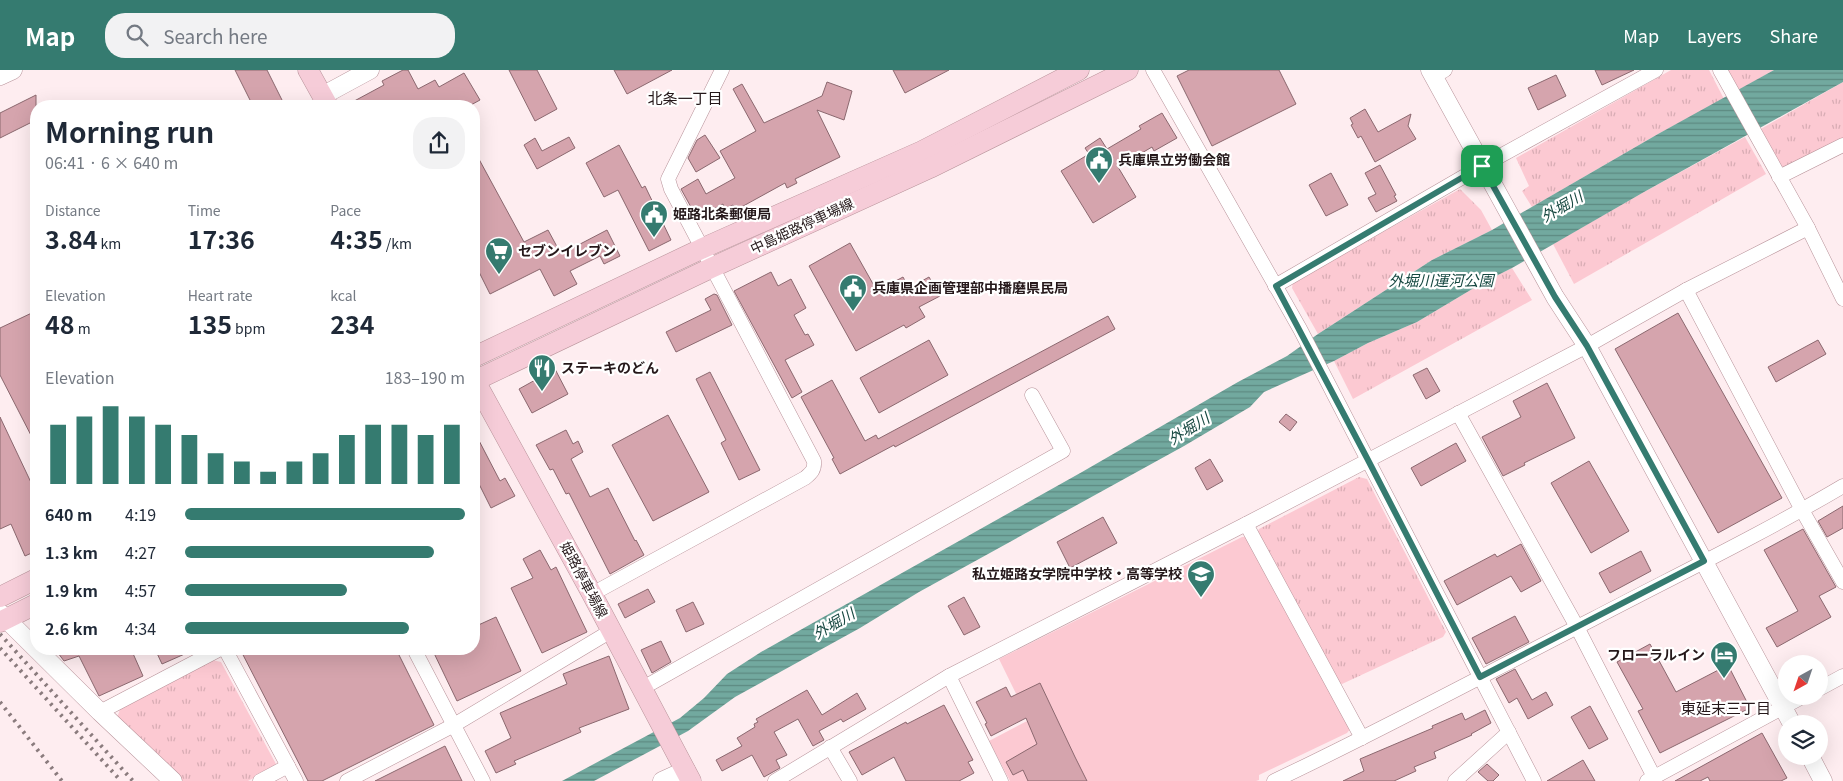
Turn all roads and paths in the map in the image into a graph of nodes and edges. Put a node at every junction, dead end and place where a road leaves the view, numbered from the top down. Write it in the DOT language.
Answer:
graph roads {
  1 [pos="13,70"];
  2 [pos="308,70"];
  3 [pos="370,70"];
  4 [pos="722,70"];
  5 [pos="1078,70"];
  6 [pos="1128,70"];
  7 [pos="1153,70"];
  8 [pos="1656,70"];
  9 [pos="1720,70"];
  10 [pos="1437,72"];
  11 [pos="0,76"];
  12 [pos="324,100"];
  13 [pos="326,100"];
  14 [pos="1843,145"];
  15 [pos="1482,166"];
  16 [pos="1780,177"];
  17 [pos="1808,228"];
  18 [pos="702,249"];
  19 [pos="711,268"];
  20 [pos="1276,286"];
  21 [pos="1686,290"];
  22 [pos="1843,299"];
  23 [pos="1587,346"];
  24 [pos="480,355"];
  25 [pos="480,377"];
  26 [pos="480,391"];
  27 [pos="1032,395"];
  28 [pos="1458,413"];
  29 [pos="1368,460"];
  30 [pos="1843,486"];
  31 [pos="1802,510"];
  32 [pos="1246,524"];
  33 [pos="1704,561"];
  34 [pos="30,582"];
  35 [pos="1843,582"];
  36 [pos="592,594"];
  37 [pos="0,597"];
  38 [pos="30,606"];
  39 [pos="2,618"];
  40 [pos="1577,627"];
  41 [pos="611,631"];
  42 [pos="30,645"];
  43 [pos="41,655"];
  44 [pos="209,655"];
  45 [pos="228,655"];
  46 [pos="417,655"];
  47 [pos="949,676"];
  48 [pos="1843,676"];
  49 [pos="1480,677"];
  50 [pos="1828,684"];
  51 [pos="641,689"];
  52 [pos="1787,705"];
  53 [pos="1783,707"];
  54 [pos="100,712"];
  55 [pos="1787,715"];
  56 [pos="454,725"];
  57 [pos="1509,732"];
  58 [pos="1362,738"];
  59 [pos="830,747"];
  60 [pos="1815,765"];
  61 [pos="288,766"];
  62 [pos="688,775"];
  63 [pos="1650,779"];
  64 [pos="173,781"];
  65 [pos="260,781"];
  66 [pos="296,781"];
  67 [pos="347,781"];
  68 [pos="483,781"];
  69 [pos="662,781"];
  70 [pos="775,781"];
  71 [pos="850,781"];
  72 [pos="1001,781"];
  73 [pos="1275,781"];
  74 [pos="1456,781"];
  75 [pos="1534,781"];
  76 [pos="1823,781"];
  1 -- 11 [label="street"];
  2 -- 12 [label="main road"];
  3 -- 13 [label="street"];
  4 -- 18 [label="street"];
  5 -- 18 [label="main road, 中島姫路停車場線"];
  6 -- 19 [label="main road, 中島姫路停車場線"];
  7 -- 20 [label="street"];
  8 -- 15 [label="street"];
  9 -- 16 [label="street"];
  10 -- 15 [label="street"];
  14 -- 16 [label="street"];
  15 -- 20 [label="street"];
  15 -- 23 [label="street"];
  16 -- 17 [label="street"];
  17 -- 21 [label="street"];
  17 -- 22 [label="street"];
  18 -- 19 [label="street"];
  18 -- 24 [label="main road, 中島姫路停車場線"];
  19 -- 25 [label="main road, 中島姫路停車場線"];
  19 -- 36 [label="street"];
  20 -- 29 [label="street"];
  21 -- 23 [label="street"];
  21 -- 31 [label="street"];
  23 -- 28 [label="street"];
  23 -- 33 [label="street"];
  26 -- 36 [label="main road, 姫路停車場線"];
  27 -- 51 [label="street"];
  28 -- 29 [label="street"];
  28 -- 40 [label="street"];
  29 -- 32 [label="street"];
  29 -- 49 [label="street"];
  30 -- 31 [label="street"];
  31 -- 33 [label="street"];
  31 -- 35 [label="street"];
  32 -- 47 [label="street"];
  32 -- 58 [label="street"];
  33 -- 40 [label="street"];
  33 -- 53 [label="street"];
  34 -- 37 [label="main road"];
  36 -- 41 [label="main road, 姫路停車場線"];
  38 -- 39 [label="main road"];
  39 -- 42 [label="street"];
  40 -- 49 [label="street"];
  40 -- 63 [label="street"];
  41 -- 51 [label="main road, 姫路停車場線"];
  41 -- 56 [label="street"];
  43 -- 54 [label="street"];
  44 -- 54 [label="street"];
  45 -- 61 [label="street"];
  46 -- 56 [label="street"];
  47 -- 59 [label="street"];
  47 -- 72 [label="street"];
  48 -- 50 [label="street"];
  49 -- 57 [label="street"];
  49 -- 58 [label="street"];
  51 -- 62 [label="main road, 姫路停車場線"];
  52 -- 53 [label="street"];
  53 -- 55 [label="street"];
  53 -- 63 [label="street"];
  54 -- 64 [label="street"];
  56 -- 67 [label="street"];
  56 -- 68 [label="street"];
  57 -- 74 [label="street"];
  57 -- 75 [label="street"];
  58 -- 73 [label="street"];
  59 -- 70 [label="street"];
  59 -- 71 [label="street"];
  60 -- 76 [label="street"];
  61 -- 65 [label="street"];
  61 -- 66 [label="street"];
  62 -- 69 [label="street"];
}
